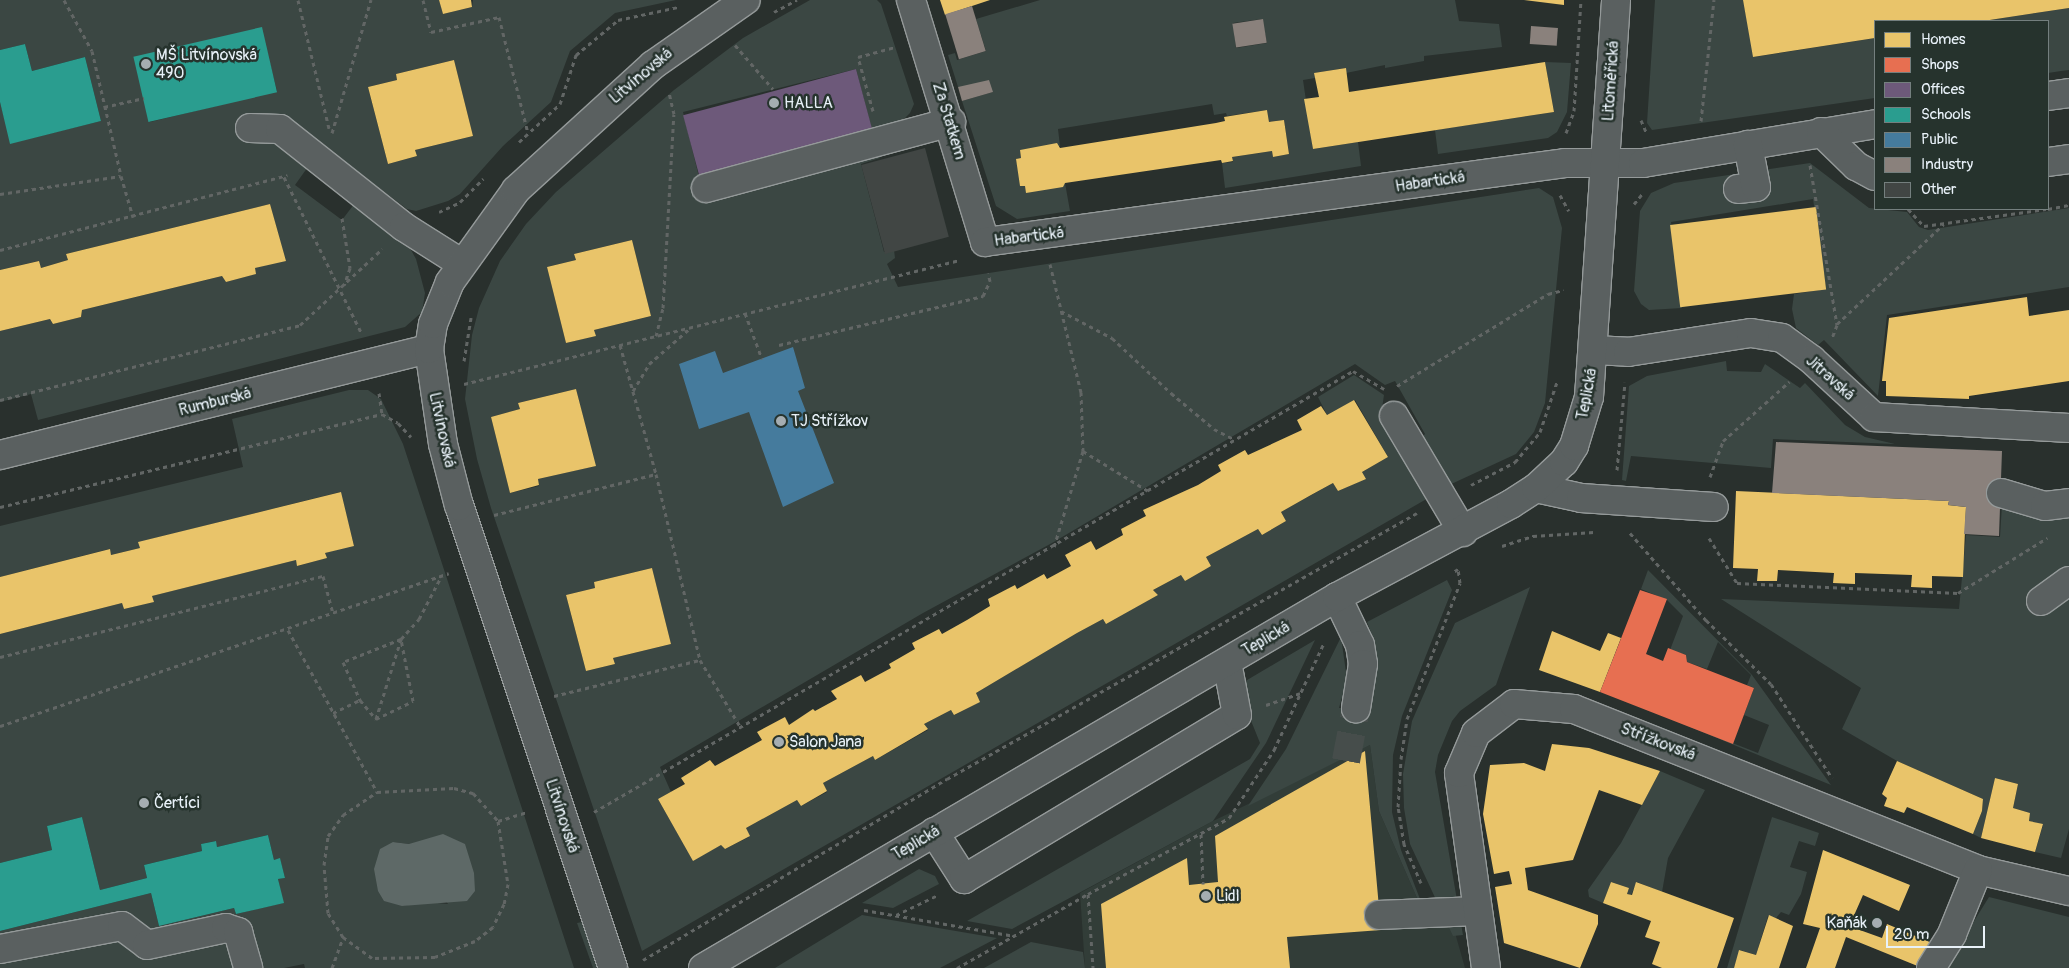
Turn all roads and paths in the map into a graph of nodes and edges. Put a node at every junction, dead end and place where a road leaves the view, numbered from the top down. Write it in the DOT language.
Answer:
graph roads {
  1 [pos="64,0"];
  2 [pos="298,0"];
  3 [pos="371,0"];
  4 [pos="423,0"];
  5 [pos="746,0"];
  6 [pos="797,0"];
  7 [pos="911,0"];
  8 [pos="1580,0"];
  9 [pos="1616,0"];
  10 [pos="1714,0"];
  11 [pos="682,6"];
  12 [pos="771,14"];
  13 [pos="736,45"];
  14 [pos="902,45"];
  15 [pos="676,85"];
  16 [pos="773,89"];
  17 [pos="669,91"];
  18 [pos="2069,93"];
  19 [pos="2049,96"];
  20 [pos="662,97"];
  21 [pos="144,98"];
  22 [pos="104,107"];
  23 [pos="874,115"];
  24 [pos="951,122"];
  25 [pos="1874,124"];
  26 [pos="250,128"];
  27 [pos="1700,131"];
  28 [pos="1821,132"];
  29 [pos="528,133"];
  30 [pos="1562,137"];
  31 [pos="1748,145"];
  32 [pos="515,146"];
  33 [pos="2069,159"];
  34 [pos="2049,162"];
  35 [pos="1606,163"];
  36 [pos="1817,164"];
  37 [pos="334,172"];
  38 [pos="488,174"];
  39 [pos="1874,175"];
  40 [pos="121,176"];
  41 [pos="706,188"];
  42 [pos="1648,189"];
  43 [pos="1738,189"];
  44 [pos="0,194"];
  45 [pos="2069,206"];
  46 [pos="2049,209"];
  47 [pos="1909,210"];
  48 [pos="2040,210"];
  49 [pos="1633,214"];
  50 [pos="133,217"];
  51 [pos="1944,223"];
  52 [pos="404,227"];
  53 [pos="1046,234"];
  54 [pos="985,242"];
  55 [pos="0,250"];
  56 [pos="461,263"];
  57 [pos="342,288"];
  58 [pos="1563,299"];
  59 [pos="1060,311"];
  60 [pos="745,313"];
  61 [pos="472,315"];
  62 [pos="1837,325"];
  63 [pos="690,329"];
  64 [pos="656,336"];
  65 [pos="364,340"];
  66 [pos="620,346"];
  67 [pos="779,346"];
  68 [pos="429,349"];
  69 [pos="1594,350"];
  70 [pos="762,358"];
  71 [pos="1812,360"];
  72 [pos="463,367"];
  73 [pos="462,376"];
  74 [pos="1557,376"];
  75 [pos="462,384"];
  76 [pos="632,392"];
  77 [pos="462,394"];
  78 [pos="0,400"];
  79 [pos="382,414"];
  80 [pos="1394,416"];
  81 [pos="2069,428"];
  82 [pos="1234,439"];
  83 [pos="1083,451"];
  84 [pos="0,455"];
  85 [pos="656,474"];
  86 [pos="1536,488"];
  87 [pos="1148,491"];
  88 [pos="2001,493"];
  89 [pos="1443,499"];
  90 [pos="2069,503"];
  91 [pos="1707,506"];
  92 [pos="0,507"];
  93 [pos="488,517"];
  94 [pos="1628,530"];
  95 [pos="1463,532"];
  96 [pos="2053,534"];
  97 [pos="1054,548"];
  98 [pos="1449,574"];
  99 [pos="441,577"];
  100 [pos="2069,580"];
  101 [pos="416,585"];
  102 [pos="1337,597"];
  103 [pos="2041,601"];
  104 [pos="333,613"];
  105 [pos="1351,623"];
  106 [pos="288,630"];
  107 [pos="401,639"];
  108 [pos="0,657"];
  109 [pos="700,660"];
  110 [pos="1226,662"];
  111 [pos="546,698"];
  112 [pos="360,700"];
  113 [pos="1356,708"];
  114 [pos="333,713"];
  115 [pos="376,719"];
  116 [pos="0,726"];
  117 [pos="742,728"];
  118 [pos="1837,786"];
  119 [pos="377,792"];
  120 [pos="530,811"];
  121 [pos="586,816"];
  122 [pos="498,821"];
  123 [pos="934,832"];
  124 [pos="1201,834"];
  125 [pos="1978,870"];
  126 [pos="964,879"];
  127 [pos="1203,884"];
  128 [pos="2069,891"];
  129 [pos="1088,894"];
  130 [pos="1477,911"];
  131 [pos="1434,913"];
  132 [pos="854,915"];
  133 [pos="896,915"];
  134 [pos="1379,915"];
  135 [pos="1015,936"];
  136 [pos="343,937"];
  137 [pos="0,949"];
  138 [pos="248,968"];
  139 [pos="332,968"];
  140 [pos="613,968"];
  141 [pos="642,968"];
  142 [pos="702,968"];
  143 [pos="957,968"];
  144 [pos="1093,968"];
  145 [pos="1486,968"];
  146 [pos="1931,968"];
  1 -- 22 [label="path"];
  2 -- 3 [label="path"];
  4 -- 29 [label="path"];
  5 -- 56 [label="street, Litvínovská"];
  6 -- 12 [label="path"];
  7 -- 24 [label="street, Za Statkem"];
  8 -- 30 [label="path"];
  9 -- 35 [label="street, Litoměřická"];
  10 -- 27 [label="path"];
  11 -- 29 [label="path"];
  13 -- 16 [label="path"];
  14 -- 23 [label="path"];
  15 -- 17 [label="path"];
  17 -- 20 [label="path"];
  17 -- 64 [label="path"];
  18 -- 19 [label="street"];
  21 -- 22 [label="path"];
  22 -- 40 [label="path"];
  24 -- 41 [label="street"];
  24 -- 54 [label="street, Za Statkem"];
  25 -- 28 [label="street, Habartická"];
  26 -- 37 [label="street"];
  28 -- 31 [label="street, Habartická"];
  28 -- 39 [label="street"];
  29 -- 32 [label="path"];
  31 -- 35 [label="street, Habartická"];
  31 -- 43 [label="street"];
  33 -- 34 [label="street"];
  35 -- 53 [label="street, Habartická"];
  35 -- 69 [label="street, Teplická"];
  36 -- 62 [label="path"];
  37 -- 52 [label="street"];
  37 -- 57 [label="path"];
  38 -- 52 [label="path"];
  40 -- 44 [label="path"];
  40 -- 50 [label="path"];
  42 -- 49 [label="path"];
  45 -- 46 [label="path"];
  47 -- 51 [label="path"];
  48 -- 51 [label="path"];
  50 -- 55 [label="path"];
  50 -- 57 [label="path"];
  51 -- 62 [label="path"];
  52 -- 56 [label="street"];
  52 -- 57 [label="path"];
  53 -- 54 [label="street, Habartická"];
  53 -- 59 [label="path"];
  54 -- 60 [label="path"];
  54 -- 67 [label="path"];
  56 -- 68 [label="street, Litvínovská"];
  57 -- 65 [label="path"];
  57 -- 78 [label="path"];
  58 -- 82 [label="path"];
  59 -- 82 [label="path"];
  59 -- 83 [label="path"];
  60 -- 63 [label="path"];
  60 -- 70 [label="path"];
  61 -- 72 [label="path"];
  62 -- 71 [label="path"];
  63 -- 64 [label="path"];
  63 -- 76 [label="path"];
  64 -- 66 [label="path"];
  66 -- 75 [label="path"];
  66 -- 76 [label="path"];
  68 -- 84 [label="street, Rumburská"];
  68 -- 140 [label="street, Litvínovská"];
  69 -- 71 [label="street, Jitravská"];
  69 -- 86 [label="street, Teplická"];
  71 -- 81 [label="street, Jitravská"];
  71 -- 91 [label="path"];
  73 -- 75 [label="path"];
  74 -- 89 [label="path"];
  75 -- 77 [label="path"];
  76 -- 85 [label="path"];
  79 -- 92 [label="path"];
  80 -- 89 [label="street"];
  82 -- 87 [label="path"];
  83 -- 87 [label="path"];
  83 -- 97 [label="path"];
  85 -- 93 [label="path"];
  85 -- 109 [label="path"];
  86 -- 91 [label="street"];
  86 -- 95 [label="street, Teplická"];
  87 -- 97 [label="path"];
  88 -- 90 [label="street"];
  89 -- 95 [label="street"];
  89 -- 141 [label="path"];
  91 -- 96 [label="path"];
  94 -- 118 [label="path"];
  95 -- 102 [label="street, Teplická"];
  97 -- 117 [label="path"];
  98 -- 131 [label="path"];
  99 -- 107 [label="path"];
  100 -- 103 [label="street"];
  101 -- 104 [label="path"];
  102 -- 105 [label="street"];
  102 -- 110 [label="street, Teplická"];
  104 -- 106 [label="path"];
  104 -- 108 [label="path"];
  105 -- 113 [label="street"];
  105 -- 124 [label="path"];
  106 -- 114 [label="path"];
  106 -- 116 [label="path"];
  107 -- 112 [label="path"];
  107 -- 115 [label="path"];
  107 -- 115 [label="path"];
  109 -- 111 [label="path"];
  109 -- 117 [label="path"];
  110 -- 123 [label="street, Teplická"];
  110 -- 126 [label="street"];
  112 -- 114 [label="path"];
  112 -- 115 [label="path"];
  114 -- 119 [label="path"];
  117 -- 121 [label="path"];
  119 -- 122 [label="path"];
  119 -- 136 [label="path"];
  120 -- 122 [label="path"];
  122 -- 136 [label="path"];
  123 -- 126 [label="street"];
  123 -- 142 [label="street, Teplická"];
  124 -- 127 [label="path"];
  124 -- 129 [label="path"];
  125 -- 128 [label="street, Střížkovská"];
  125 -- 130 [label="street, Střížkovská"];
  125 -- 146 [label="street"];
  126 -- 133 [label="path"];
  129 -- 135 [label="path"];
  129 -- 144 [label="path"];
  130 -- 131 [label="street"];
  130 -- 145 [label="street, Střížkovská"];
  131 -- 134 [label="street"];
  132 -- 133 [label="path"];
  133 -- 135 [label="path"];
  135 -- 143 [label="path"];
  136 -- 139 [label="path"];
  137 -- 138 [label="street"];
}
